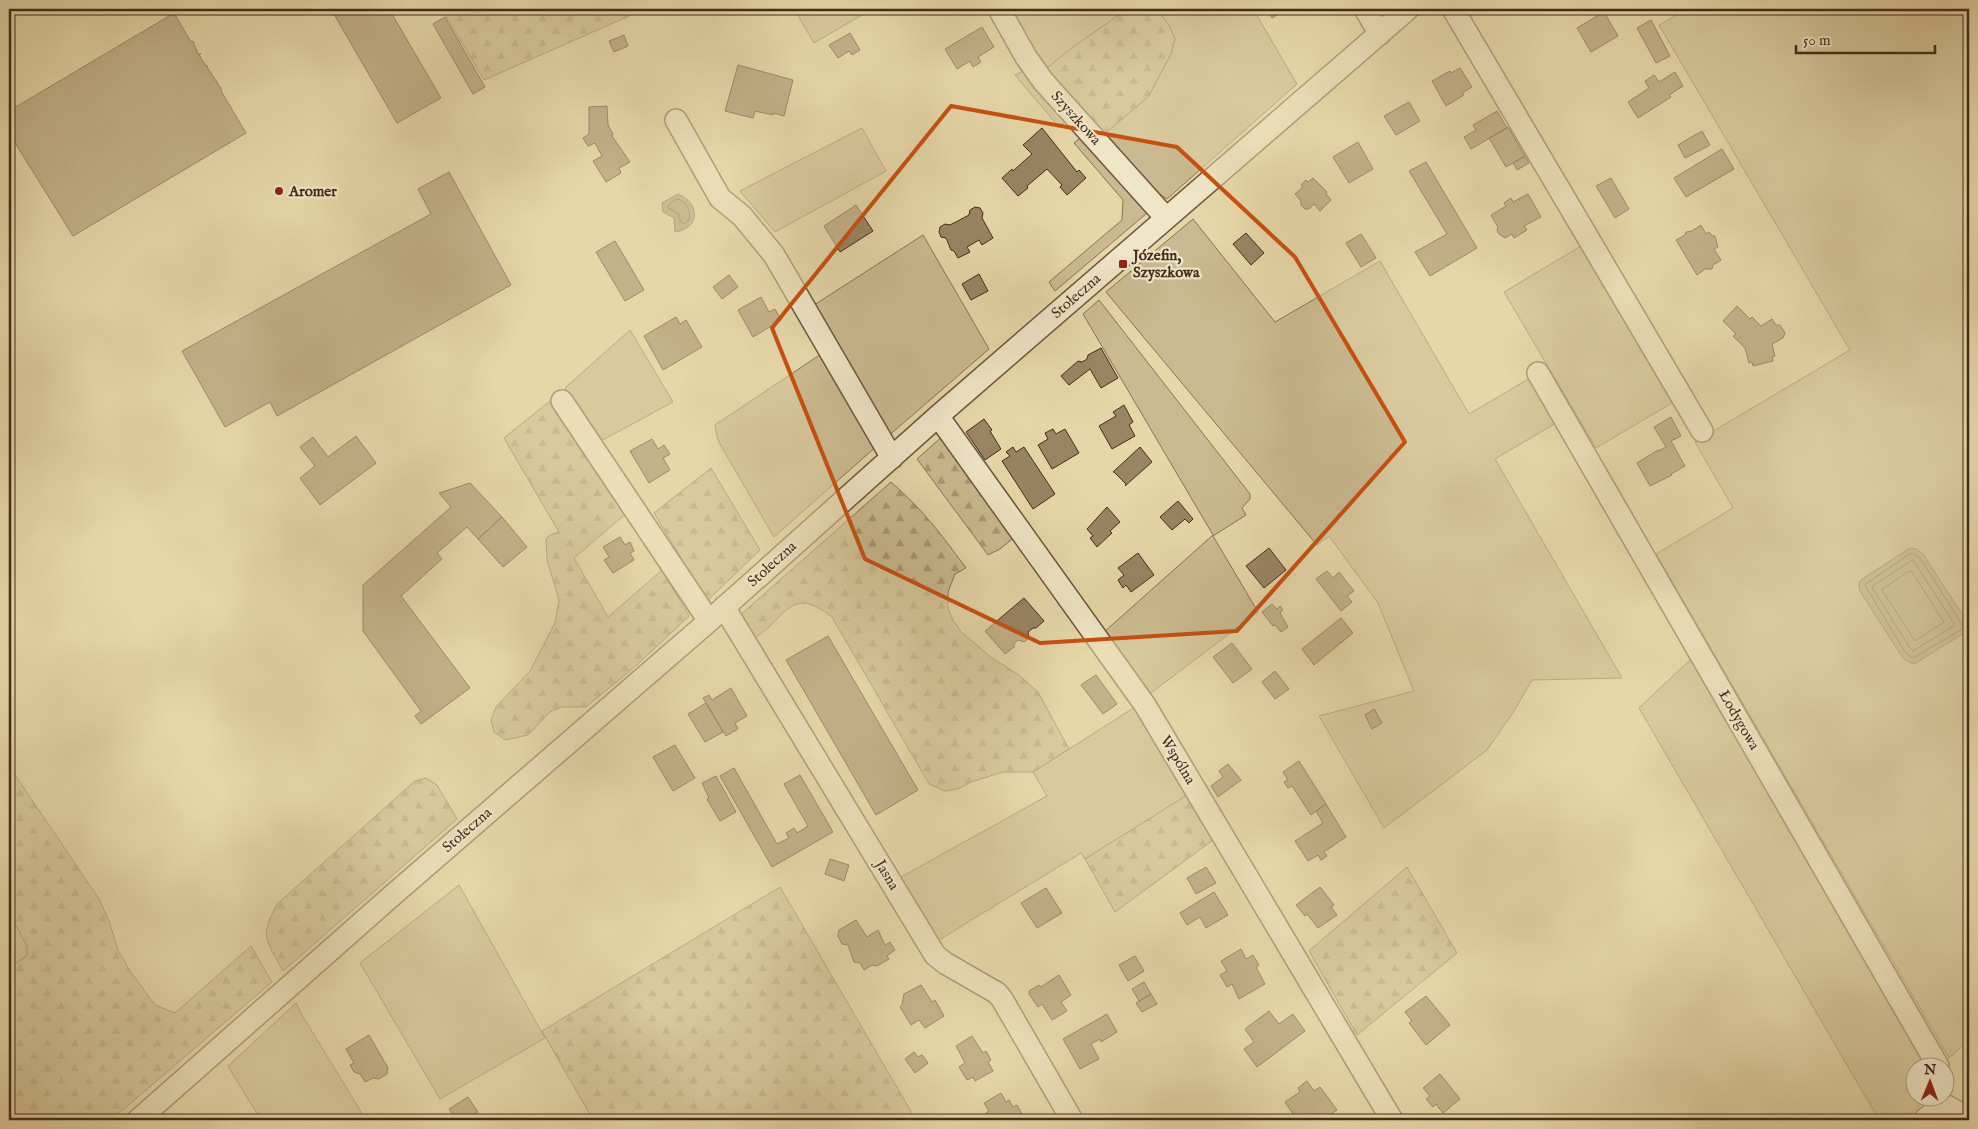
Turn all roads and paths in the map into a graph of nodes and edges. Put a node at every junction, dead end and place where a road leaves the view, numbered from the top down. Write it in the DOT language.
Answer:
graph roads {
  1 [pos="999,9"];
  2 [pos="1365,9"];
  3 [pos="1408,9"];
  4 [pos="1453,9"];
  5 [pos="1380,34"];
  6 [pos="676,120"];
  7 [pos="1166,218"];
  8 [pos="1538,373"];
  9 [pos="562,401"];
  10 [pos="938,416"];
  11 [pos="1702,430"];
  12 [pos="892,458"];
  13 [pos="724,606"];
  14 [pos="709,621"];
  15 [pos="1932,1056"];
  16 [pos="1937,1106"];
  17 [pos="1950,1106"];
  18 [pos="138,1120"];
  19 [pos="1072,1120"];
  20 [pos="1392,1120"];
  21 [pos="1924,1120"];
  22 [pos="1963,1120"];
  1 -- 7 [label="street, Szyszkowa"];
  2 -- 5 [label="street"];
  3 -- 5 [label="street, Stołeczna"];
  4 -- 11 [label="street"];
  5 -- 7 [label="street, Stołeczna"];
  6 -- 12 [label="street"];
  7 -- 10 [label="street, Stołeczna"];
  8 -- 15 [label="street, Łodygowa"];
  9 -- 14 [label="street"];
  10 -- 12 [label="street, Stołeczna"];
  10 -- 20 [label="street, Wspólna"];
  12 -- 13 [label="street, Stołeczna"];
  13 -- 14 [label="street, Stołeczna"];
  13 -- 19 [label="street, Jasna"];
  14 -- 18 [label="street, Stołeczna"];
  16 -- 21 [label="street"];
  17 -- 22 [label="street"];
}
